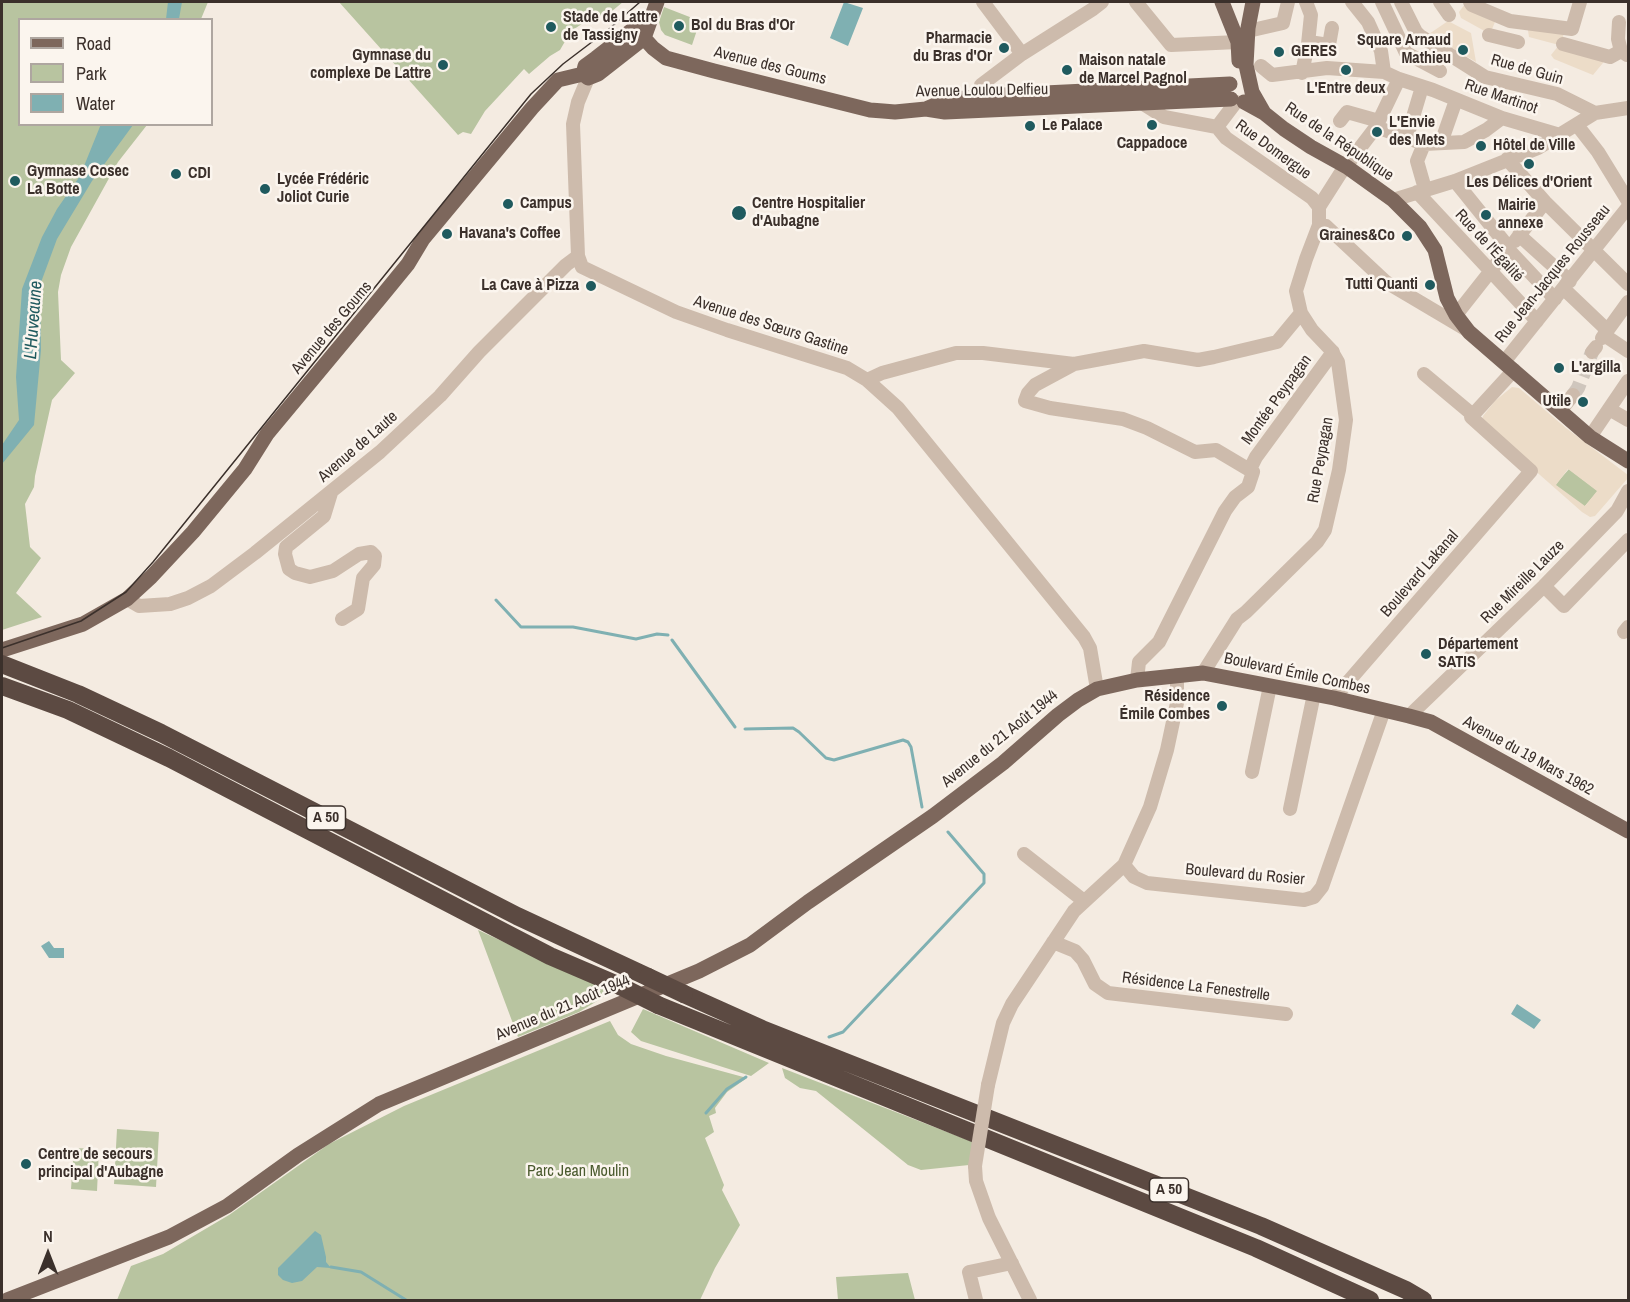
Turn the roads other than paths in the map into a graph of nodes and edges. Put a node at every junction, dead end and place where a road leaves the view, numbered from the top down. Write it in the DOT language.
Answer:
graph roads {
  1 [pos="657,2"];
  2 [pos="983,2"];
  3 [pos="1137,2"];
  4 [pos="1223,2"];
  5 [pos="1252,2"];
  6 [pos="1287,2"];
  7 [pos="1306,2"];
  8 [pos="1352,2"];
  9 [pos="1382,2"];
  10 [pos="1401,2"];
  11 [pos="1440,2"];
  12 [pos="1470,2"];
  13 [pos="1580,2"];
  14 [pos="1094,4"];
  15 [pos="1449,15"];
  16 [pos="1618,22"];
  17 [pos="1332,28"];
  18 [pos="646,30"];
  19 [pos="1489,35"];
  20 [pos="1243,37"];
  21 [pos="1309,42"];
  22 [pos="1518,42"];
  23 [pos="1563,44"];
  24 [pos="1625,53"];
  25 [pos="1022,54"];
  26 [pos="1261,66"];
  27 [pos="1440,71"];
  28 [pos="1384,72"];
  29 [pos="1302,73"];
  30 [pos="585,76"];
  31 [pos="1399,80"];
  32 [pos="1427,88"];
  33 [pos="1240,92"];
  34 [pos="1456,100"];
  35 [pos="983,103"];
  36 [pos="1142,103"];
  37 [pos="1629,108"];
  38 [pos="895,112"];
  39 [pos="1595,113"];
  40 [pos="1502,118"];
  41 [pos="1340,122"];
  42 [pos="1377,124"];
  43 [pos="1577,125"];
  44 [pos="1216,127"];
  45 [pos="1560,135"];
  46 [pos="1407,137"];
  47 [pos="1441,143"];
  48 [pos="1424,144"];
  49 [pos="1507,159"];
  50 [pos="1347,167"];
  51 [pos="1455,181"];
  52 [pos="1421,191"];
  53 [pos="1393,200"];
  54 [pos="1629,201"];
  55 [pos="1545,202"];
  56 [pos="1315,203"];
  57 [pos="1629,207"];
  58 [pos="1319,225"];
  59 [pos="1519,235"];
  60 [pos="1509,248"];
  61 [pos="1594,249"];
  62 [pos="578,256"];
  63 [pos="1490,271"];
  64 [pos="1629,284"];
  65 [pos="1563,289"];
  66 [pos="1629,302"];
  67 [pos="1300,313"];
  68 [pos="1456,315"];
  69 [pos="1537,321"];
  70 [pos="1469,332"];
  71 [pos="1600,340"];
  72 [pos="1629,351"];
  73 [pos="1333,352"];
  74 [pos="1074,364"];
  75 [pos="1509,366"];
  76 [pos="1424,374"];
  77 [pos="867,380"];
  78 [pos="1628,383"];
  79 [pos="1573,395"];
  80 [pos="1609,409"];
  81 [pos="1560,411"];
  82 [pos="1473,415"];
  83 [pos="1629,420"];
  84 [pos="1590,437"];
  85 [pos="1628,461"];
  86 [pos="1250,469"];
  87 [pos="1629,491"];
  88 [pos="331,493"];
  89 [pos="1624,513"];
  90 [pos="1629,540"];
  91 [pos="1544,586"];
  92 [pos="127,599"];
  93 [pos="110,609"];
  94 [pos="342,619"];
  95 [pos="2,641"];
  96 [pos="2,650"];
  97 [pos="2,664"];
  98 [pos="1203,673"];
  99 [pos="1177,675"];
  100 [pos="1137,680"];
  101 [pos="2,686"];
  102 [pos="1270,686"];
  103 [pos="1097,689"];
  104 [pos="1314,694"];
  105 [pos="1334,698"];
  106 [pos="1384,710"];
  107 [pos="1409,716"];
  108 [pos="1252,772"];
  109 [pos="1290,809"];
  110 [pos="1629,831"];
  111 [pos="1024,854"];
  112 [pos="1124,866"];
  113 [pos="1084,902"];
  114 [pos="1053,942"];
  115 [pos="1286,1014"];
  116 [pos="1012,1263"];
  117 [pos="7,1300"];
  118 [pos="976,1300"];
  119 [pos="1030,1300"];
  120 [pos="1371,1300"];
  121 [pos="1423,1300"];
  1 -- 18 [label="main road"];
  2 -- 25 [label="street"];
  3 -- 20 [label="street"];
  4 -- 5 [label="main road"];
  4 -- 20 [label="main road"];
  5 -- 20 [label="main road"];
  6 -- 20 [label="street"];
  7 -- 21 [label="street"];
  8 -- 28 [label="street"];
  9 -- 27 [label="street"];
  10 -- 39 [label="street, Rue de Guin"];
  11 -- 15 [label="street"];
  12 -- 13 [label="street"];
  14 -- 25 [label="street"];
  16 -- 24 [label="street"];
  17 -- 21 [label="street"];
  18 -- 30 [label="main road"];
  18 -- 38 [label="main road, Avenue des Goums"];
  19 -- 22 [label="street"];
  20 -- 33 [label="main road"];
  21 -- 29 [label="street"];
  23 -- 24 [label="street"];
  25 -- 35 [label="street"];
  26 -- 29 [label="street"];
  28 -- 29 [label="street"];
  28 -- 31 [label="street, Rue Martinot"];
  30 -- 62 [label="street"];
  30 -- 92 [label="main road, Avenue des Goums"];
  31 -- 32 [label="street, Rue Martinot"];
  31 -- 42 [label="street"];
  32 -- 34 [label="street, Rue Martinot"];
  32 -- 46 [label="street"];
  33 -- 35 [label="main road"];
  33 -- 36 [label="main road, Avenue Loulou Delfieu"];
  33 -- 44 [label="street"];
  33 -- 50 [label="main road, Rue de la République"];
  34 -- 40 [label="street, Rue Martinot"];
  34 -- 47 [label="street"];
  35 -- 36 [label="main road, Avenue Loulou Delfieu"];
  35 -- 38 [label="main road, Avenue Loulou Delfieu"];
  36 -- 44 [label="street"];
  37 -- 39 [label="street"];
  39 -- 43 [label="street"];
  40 -- 45 [label="street, Rue Martinot"];
  40 -- 47 [label="street"];
  41 -- 42 [label="street"];
  42 -- 46 [label="street"];
  42 -- 50 [label="street"];
  43 -- 45 [label="street"];
  43 -- 54 [label="street"];
  44 -- 56 [label="street, Rue Domergue"];
  45 -- 49 [label="street"];
  46 -- 48 [label="street"];
  47 -- 48 [label="street"];
  48 -- 52 [label="street"];
  49 -- 51 [label="street"];
  49 -- 55 [label="street"];
  50 -- 53 [label="main road, Rue de la République"];
  50 -- 56 [label="street"];
  51 -- 52 [label="street"];
  51 -- 60 [label="street"];
  52 -- 53 [label="street"];
  52 -- 63 [label="street, Rue de l'Égalité"];
  53 -- 68 [label="main road, Rue de la République"];
  55 -- 59 [label="street"];
  55 -- 61 [label="street"];
  56 -- 58 [label="street"];
  57 -- 61 [label="street, Rue Jean-Jacques Rousseau"];
  58 -- 67 [label="street"];
  58 -- 70 [label="street"];
  59 -- 60 [label="street"];
  59 -- 65 [label="street"];
  60 -- 63 [label="street"];
  60 -- 65 [label="street"];
  61 -- 64 [label="street"];
  61 -- 65 [label="street, Rue Jean-Jacques Rousseau"];
  62 -- 77 [label="street, Avenue des Sœurs Gastine"];
  62 -- 88 [label="street, Avenue de Laute"];
  63 -- 68 [label="street"];
  63 -- 69 [label="street, Rue de l'Égalité"];
  65 -- 69 [label="street, Rue Jean-Jacques Rousseau"];
  65 -- 71 [label="street"];
  66 -- 71 [label="street"];
  67 -- 73 [label="street, Rue Peypagan"];
  67 -- 74 [label="street"];
  68 -- 70 [label="main road, Rue de la République"];
  69 -- 75 [label="street, Rue Jean-Jacques Rousseau"];
  70 -- 75 [label="main road, Rue de la République"];
  71 -- 72 [label="street"];
  73 -- 86 [label="street, Montée Peypagan"];
  73 -- 98 [label="street, Rue Peypagan"];
  74 -- 77 [label="street"];
  74 -- 86 [label="street"];
  75 -- 81 [label="main road, Rue de la République"];
  75 -- 82 [label="street, Rue Jean-Jacques Rousseau"];
  76 -- 82 [label="street"];
  77 -- 103 [label="street, Avenue des Sœurs Gastine"];
  78 -- 80 [label="street"];
  79 -- 81 [label="street"];
  80 -- 83 [label="street"];
  80 -- 84 [label="street"];
  81 -- 84 [label="main road, Rue de la République"];
  82 -- 105 [label="street, Boulevard Lakanal"];
  84 -- 85 [label="main road, Rue de la République"];
  86 -- 100 [label="street, Montée Peypagan"];
  87 -- 89 [label="street, Rue Mireille Lauze"];
  88 -- 92 [label="street, Avenue de Laute"];
  88 -- 94 [label="street"];
  89 -- 91 [label="street, Rue Mireille Lauze"];
  90 -- 91 [label="street"];
  91 -- 107 [label="street, Rue Mireille Lauze"];
  92 -- 93 [label="main road, Avenue des Goums"];
  93 -- 95 [label="main road, Avenue des Goums"];
  93 -- 96 [label="main road, Avenue des Goums"];
  97 -- 121 [label="highway, A 50, bridge"];
  98 -- 99 [label="main road, Boulevard Émile Combes"];
  98 -- 102 [label="main road, Boulevard Émile Combes"];
  99 -- 100 [label="main road, Boulevard Émile Combes"];
  99 -- 112 [label="street"];
  100 -- 103 [label="main road, Avenue du 21 Août 1944"];
  101 -- 120 [label="highway, A 50, bridge"];
  102 -- 104 [label="main road, Boulevard Émile Combes"];
  102 -- 108 [label="street"];
  103 -- 117 [label="main road, Avenue du 21 Août 1944"];
  104 -- 105 [label="main road, Boulevard Émile Combes"];
  104 -- 109 [label="street"];
  105 -- 106 [label="main road, Boulevard Émile Combes"];
  106 -- 107 [label="main road, Boulevard Émile Combes"];
  106 -- 112 [label="street, Boulevard du Rosier"];
  107 -- 110 [label="main road, Avenue du 19 Mars 1962"];
  111 -- 113 [label="street"];
  112 -- 113 [label="street"];
  113 -- 114 [label="street"];
  114 -- 115 [label="street, Résidence La Fenestrelle"];
  114 -- 116 [label="street, bridge"];
  116 -- 118 [label="street"];
  116 -- 119 [label="street"];
}
